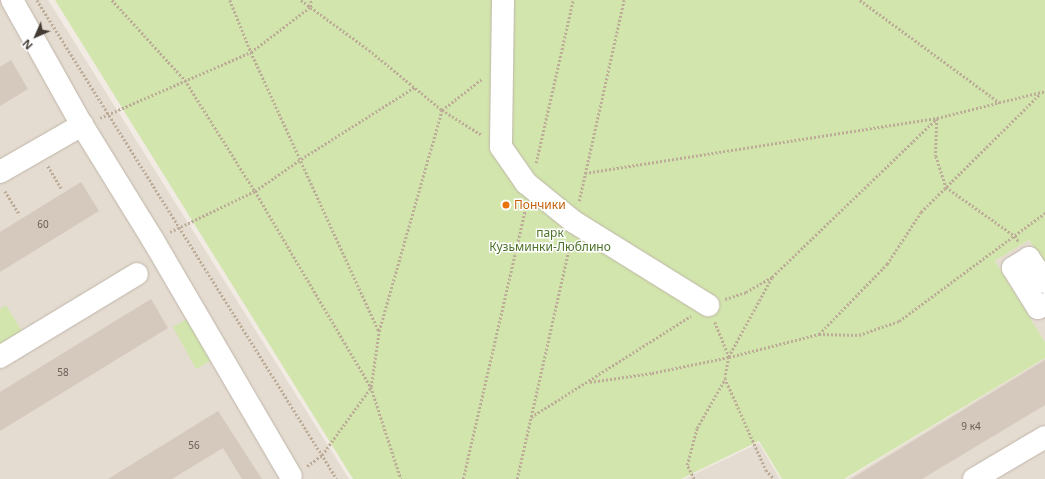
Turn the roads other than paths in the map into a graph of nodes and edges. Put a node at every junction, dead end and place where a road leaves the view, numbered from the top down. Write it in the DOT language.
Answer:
graph roads {
  1 [pos="12,0"];
  2 [pos="503,0"];
  3 [pos="82,125"];
  4 [pos="2,180"];
  5 [pos="137,274"];
  6 [pos="1045,282"];
  7 [pos="1045,304"];
  8 [pos="708,305"];
  9 [pos="0,357"];
  10 [pos="1045,437"];
  11 [pos="302,469"];
  12 [pos="974,479"];
  1 -- 3 [label="lane"];
  2 -- 8 [label="lane"];
  3 -- 4 [label="lane"];
  3 -- 11 [label="lane"];
  5 -- 9 [label="lane"];
  6 -- 7 [label="lane"];
  10 -- 12 [label="lane"];
}
